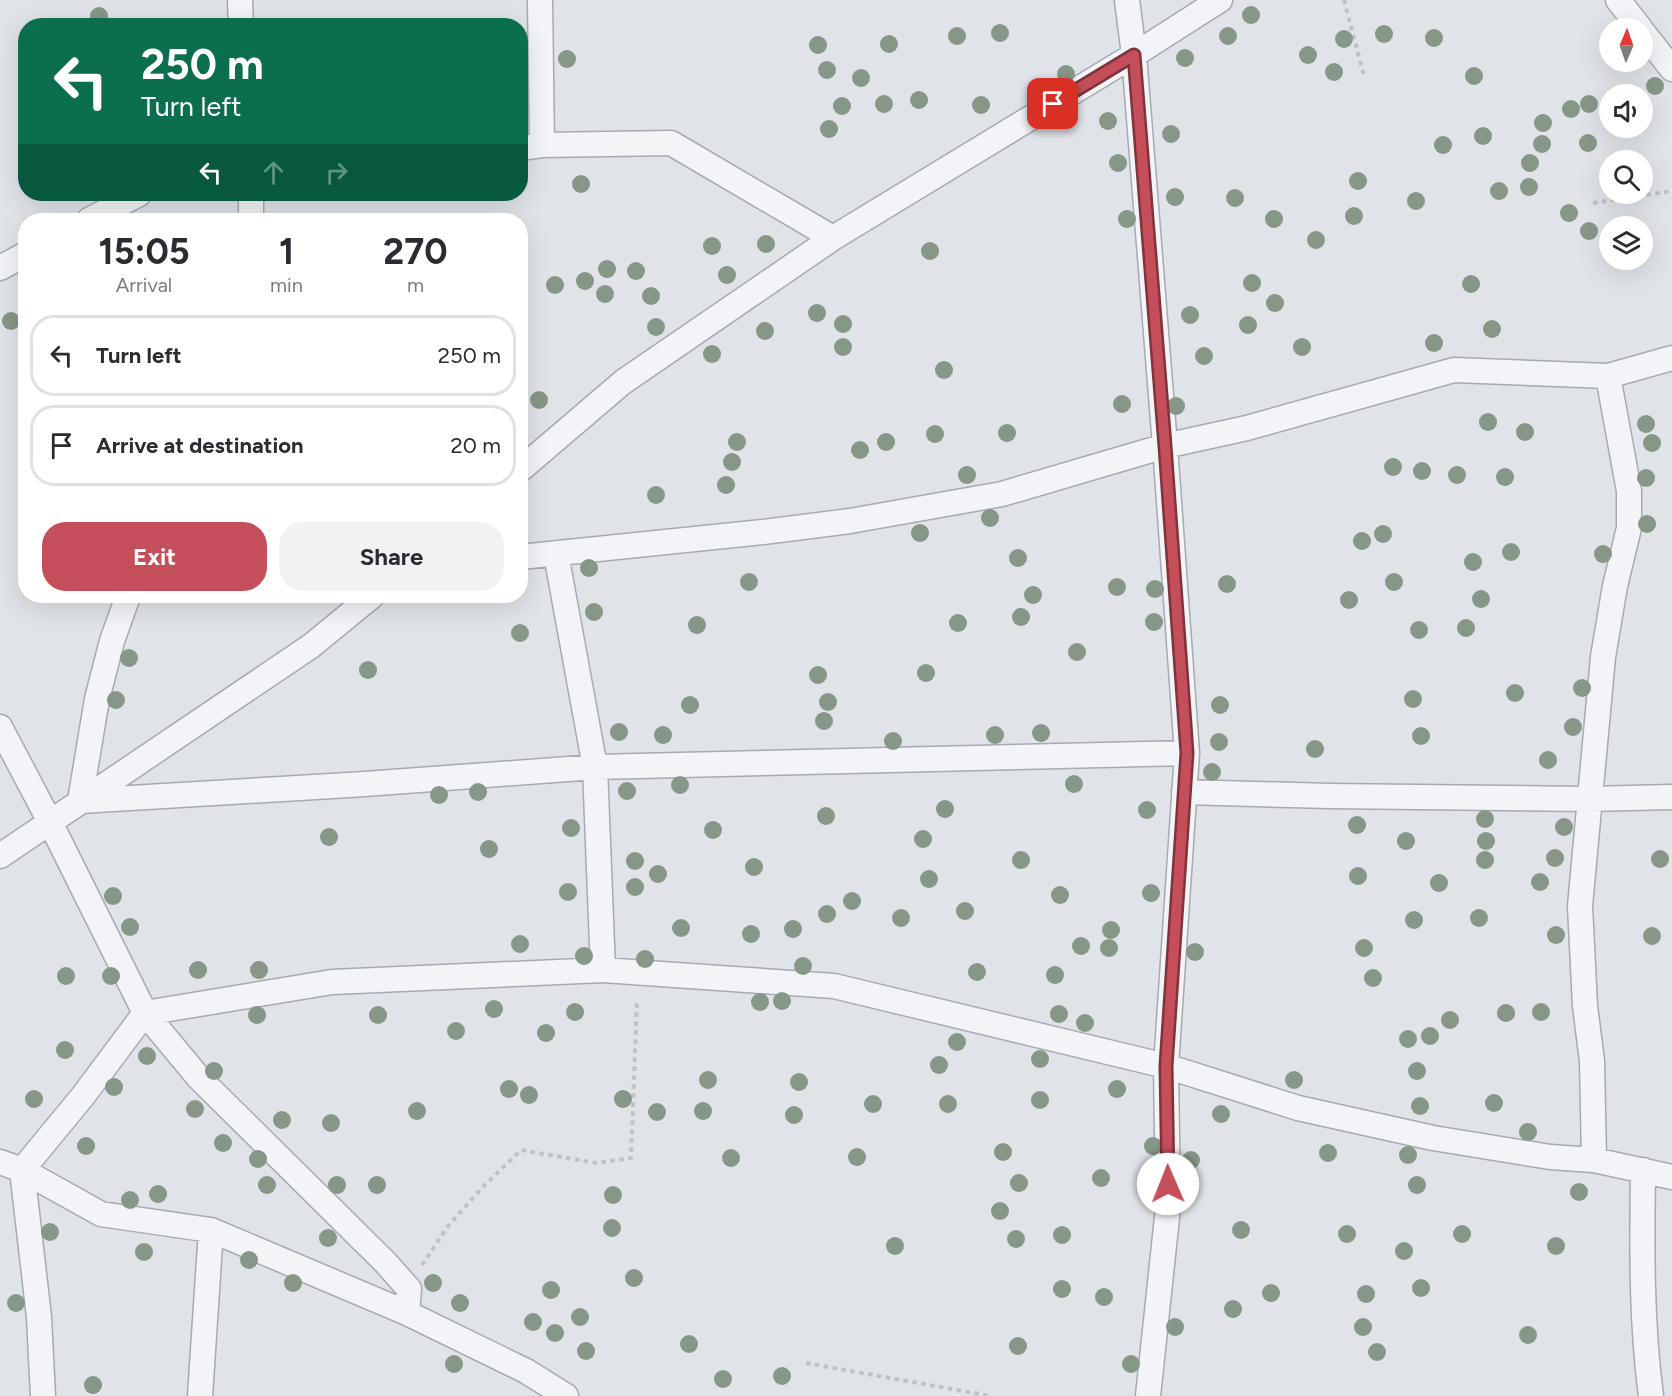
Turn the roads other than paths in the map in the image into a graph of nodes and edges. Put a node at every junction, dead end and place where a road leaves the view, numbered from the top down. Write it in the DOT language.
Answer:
graph roads {
  1 [pos="240,0"];
  2 [pos="540,0"];
  3 [pos="1127,0"];
  4 [pos="1220,0"];
  5 [pos="1618,0"];
  6 [pos="241,18"];
  7 [pos="1632,18"];
  8 [pos="1653,44"];
  9 [pos="1134,55"];
  10 [pos="1672,69"];
  11 [pos="531,146"];
  12 [pos="126,201"];
  13 [pos="102,213"];
  14 [pos="832,238"];
  15 [pos="18,258"];
  16 [pos="0,268"];
  17 [pos="1672,358"];
  18 [pos="1608,376"];
  19 [pos="1165,446"];
  20 [pos="528,463"];
  21 [pos="556,554"];
  22 [pos="528,556"];
  23 [pos="126,603"];
  24 [pos="363,603"];
  25 [pos="0,727"];
  26 [pos="1187,753"];
  27 [pos="595,766"];
  28 [pos="1184,792"];
  29 [pos="1672,797"];
  30 [pos="1589,799"];
  31 [pos="80,801"];
  32 [pos="50,822"];
  33 [pos="0,856"];
  34 [pos="603,970"];
  35 [pos="145,1013"];
  36 [pos="1166,1066"];
  37 [pos="1594,1160"];
  38 [pos="11,1166"];
  39 [pos="1643,1170"];
  40 [pos="1672,1176"];
  41 [pos="211,1230"];
  42 [pos="407,1313"];
  43 [pos="44,1396"];
  44 [pos="200,1396"];
  45 [pos="566,1396"];
  46 [pos="1148,1396"];
  47 [pos="1651,1396"];
  1 -- 6 [label="street"];
  2 -- 11 [label="street"];
  3 -- 9 [label="street"];
  4 -- 9 [label="street"];
  5 -- 7 [label="street"];
  8 -- 10 [label="street"];
  9 -- 14 [label="street"];
  9 -- 19 [label="street"];
  11 -- 14 [label="street"];
  12 -- 13 [label="street"];
  14 -- 20 [label="street"];
  15 -- 16 [label="street"];
  17 -- 18 [label="street"];
  18 -- 19 [label="street"];
  18 -- 30 [label="street"];
  19 -- 21 [label="street"];
  19 -- 26 [label="street"];
  21 -- 22 [label="street"];
  21 -- 27 [label="street"];
  23 -- 31 [label="street"];
  24 -- 31 [label="street"];
  25 -- 32 [label="street"];
  26 -- 27 [label="street"];
  26 -- 28 [label="street"];
  27 -- 31 [label="street"];
  27 -- 34 [label="street"];
  28 -- 30 [label="street"];
  28 -- 36 [label="street"];
  29 -- 30 [label="street"];
  30 -- 37 [label="street"];
  31 -- 32 [label="street"];
  32 -- 33 [label="street"];
  32 -- 35 [label="street"];
  34 -- 35 [label="street"];
  34 -- 36 [label="street"];
  35 -- 38 [label="street"];
  35 -- 42 [label="street"];
  36 -- 37 [label="street"];
  36 -- 46 [label="street"];
  37 -- 39 [label="street"];
  38 -- 41 [label="street"];
  38 -- 43 [label="street"];
  39 -- 40 [label="street"];
  39 -- 47 [label="street"];
  41 -- 42 [label="street"];
  41 -- 44 [label="street"];
  42 -- 45 [label="street"];
}
